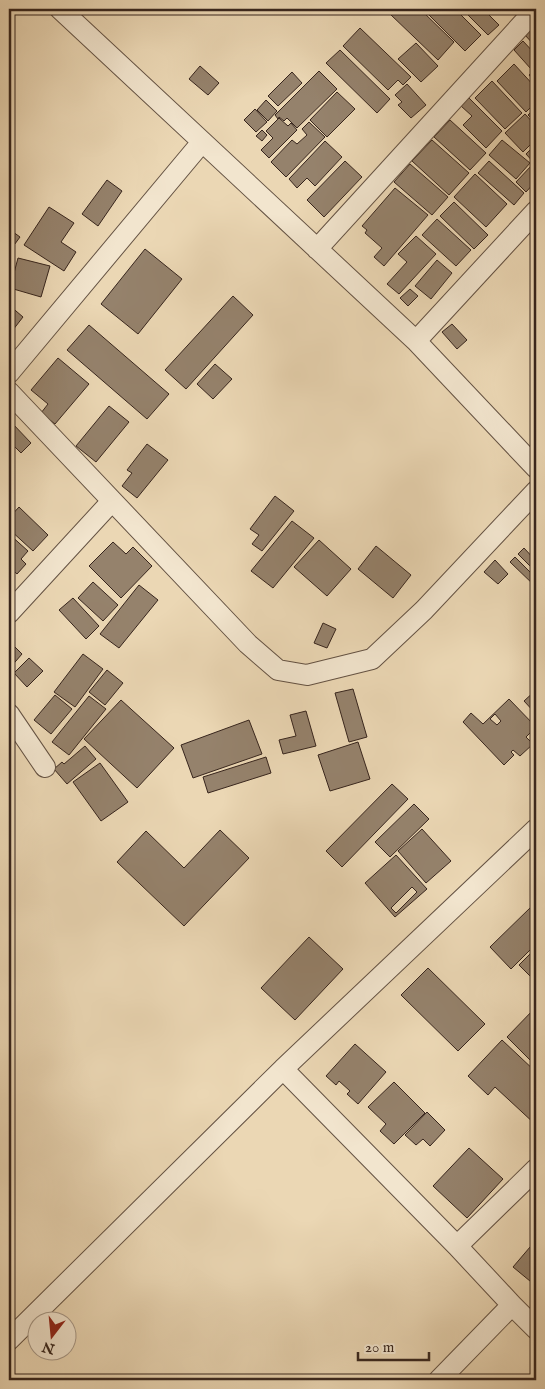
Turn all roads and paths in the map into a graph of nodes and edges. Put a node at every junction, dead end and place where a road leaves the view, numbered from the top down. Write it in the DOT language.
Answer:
graph roads {
  1 [pos="60,9"];
  2 [pos="536,9"];
  3 [pos="202,142"];
  4 [pos="536,211"];
  5 [pos="316,249"];
  6 [pos="416,341"];
  7 [pos="9,373"];
  8 [pos="9,392"];
  9 [pos="536,468"];
  10 [pos="536,491"];
  11 [pos="112,501"];
  12 [pos="9,613"];
  13 [pos="9,714"];
  14 [pos="44,767"];
  15 [pos="536,829"];
  16 [pos="283,1069"];
  17 [pos="536,1170"];
  18 [pos="457,1246"];
  19 [pos="512,1305"];
  20 [pos="536,1329"];
  21 [pos="9,1340"];
  22 [pos="439,1380"];
  1 -- 3 [label="street"];
  2 -- 5 [label="street"];
  3 -- 5 [label="street"];
  3 -- 7 [label="street"];
  4 -- 6 [label="street"];
  5 -- 6 [label="street"];
  6 -- 9 [label="street"];
  8 -- 11 [label="street"];
  10 -- 11 [label="street"];
  11 -- 12 [label="street"];
  13 -- 14 [label="street"];
  15 -- 16 [label="street"];
  16 -- 18 [label="street"];
  16 -- 21 [label="street"];
  17 -- 18 [label="street"];
  18 -- 19 [label="street"];
  19 -- 20 [label="street"];
  19 -- 22 [label="street"];
}
